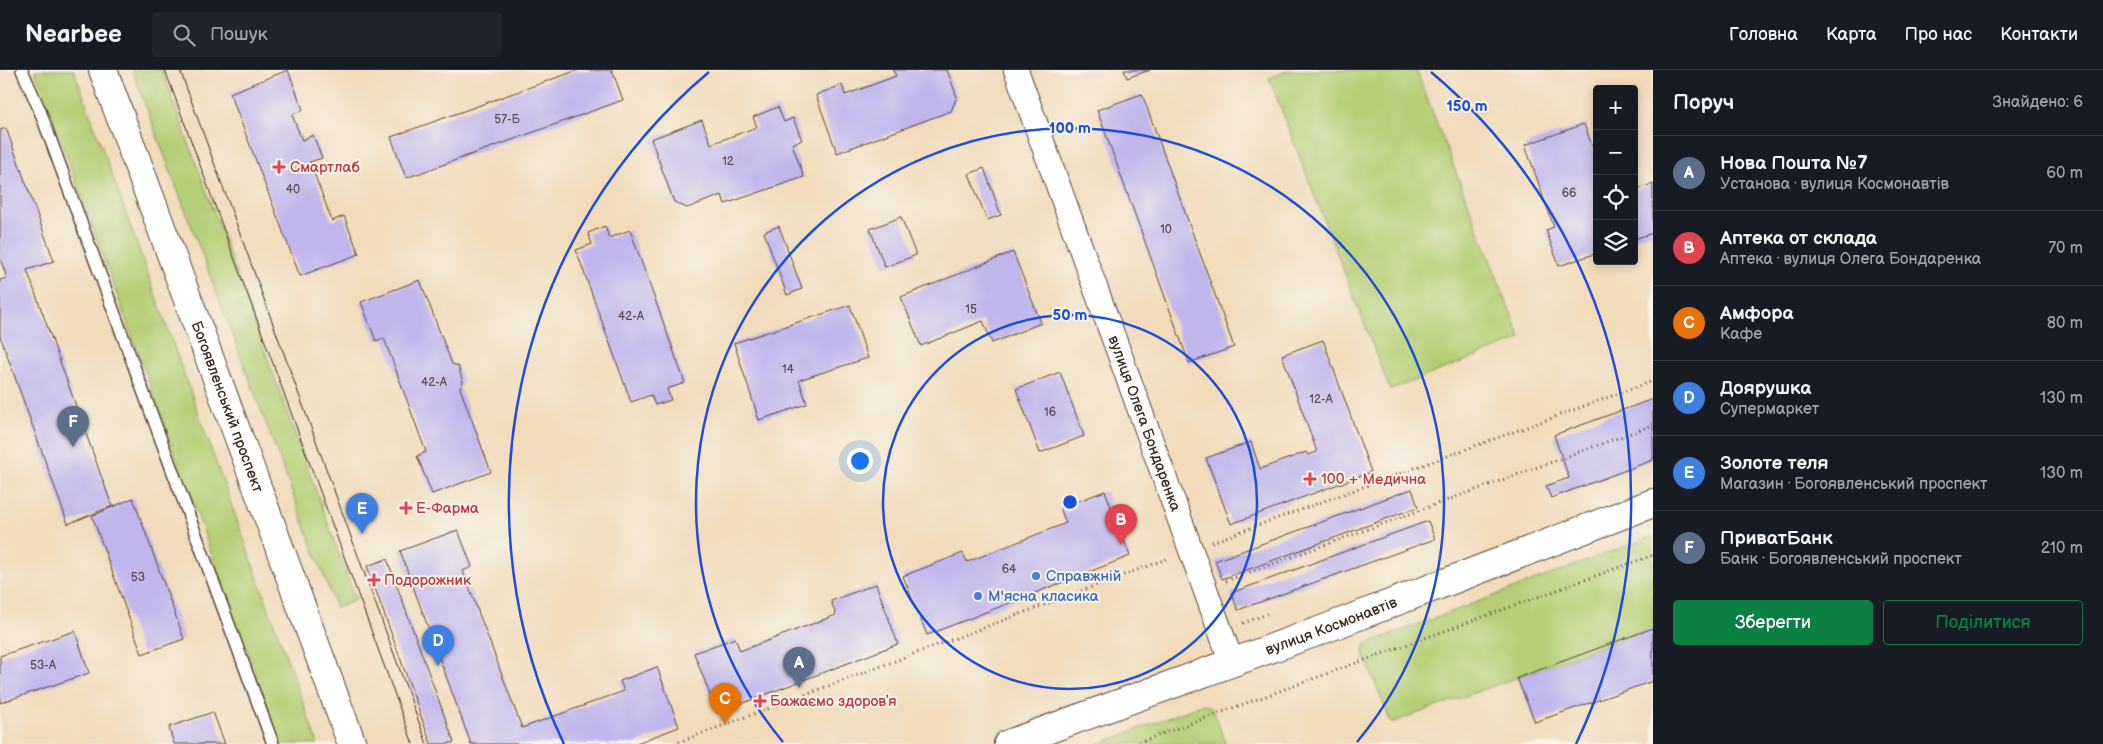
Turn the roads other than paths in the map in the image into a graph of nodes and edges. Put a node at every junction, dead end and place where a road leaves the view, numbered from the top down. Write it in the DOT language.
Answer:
graph roads {
  1 [pos="22,70"];
  2 [pos="103,70"];
  3 [pos="1016,70"];
  4 [pos="1653,504"];
  5 [pos="1232,663"];
  6 [pos="273,744"];
  7 [pos="352,744"];
  8 [pos="1008,744"];
  1 -- 6 [label="lane"];
  2 -- 7 [label="main road, Богоявленський проспект"];
  3 -- 5 [label="street, вулиця Олега Бондаренка"];
  4 -- 5 [label="main road, вулиця Космонавтів"];
  5 -- 8 [label="main road, вулиця Космонавтів"];
}
